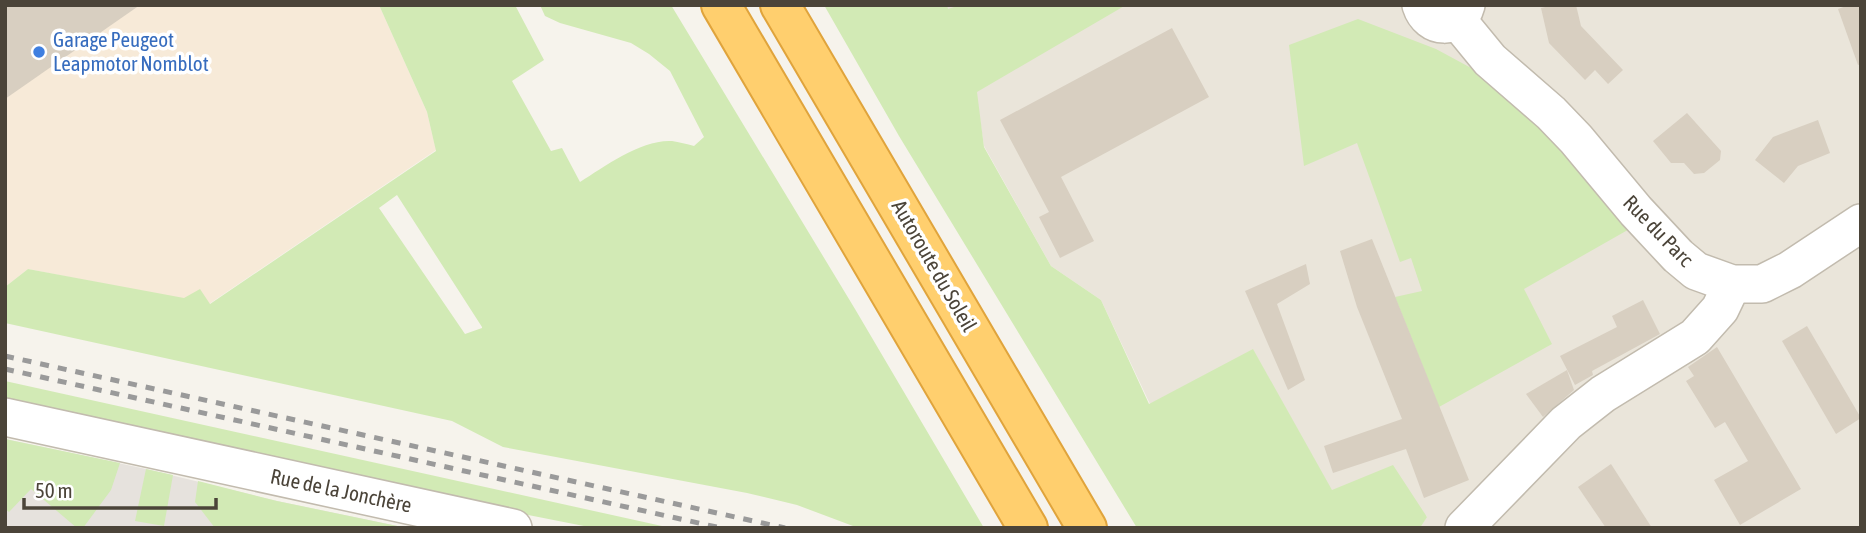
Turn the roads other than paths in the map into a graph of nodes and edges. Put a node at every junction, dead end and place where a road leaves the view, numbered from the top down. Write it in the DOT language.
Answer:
graph roads {
  1 [pos="722,5"];
  2 [pos="780,5"];
  3 [pos="1421,5"];
  4 [pos="1462,13"];
  5 [pos="1861,223"];
  6 [pos="1732,284"];
  7 [pos="5,417"];
  8 [pos="513,528"];
  9 [pos="1028,528"];
  10 [pos="1087,528"];
  11 [pos="1464,528"];
  1 -- 9 [label="highway"];
  2 -- 10 [label="highway, Autoroute du Soleil"];
  3 -- 4 [label="street"];
  4 -- 6 [label="street, Rue du Parc"];
  5 -- 6 [label="street"];
  6 -- 11 [label="street"];
  7 -- 8 [label="street, Rue de la Jonchère"];
}
